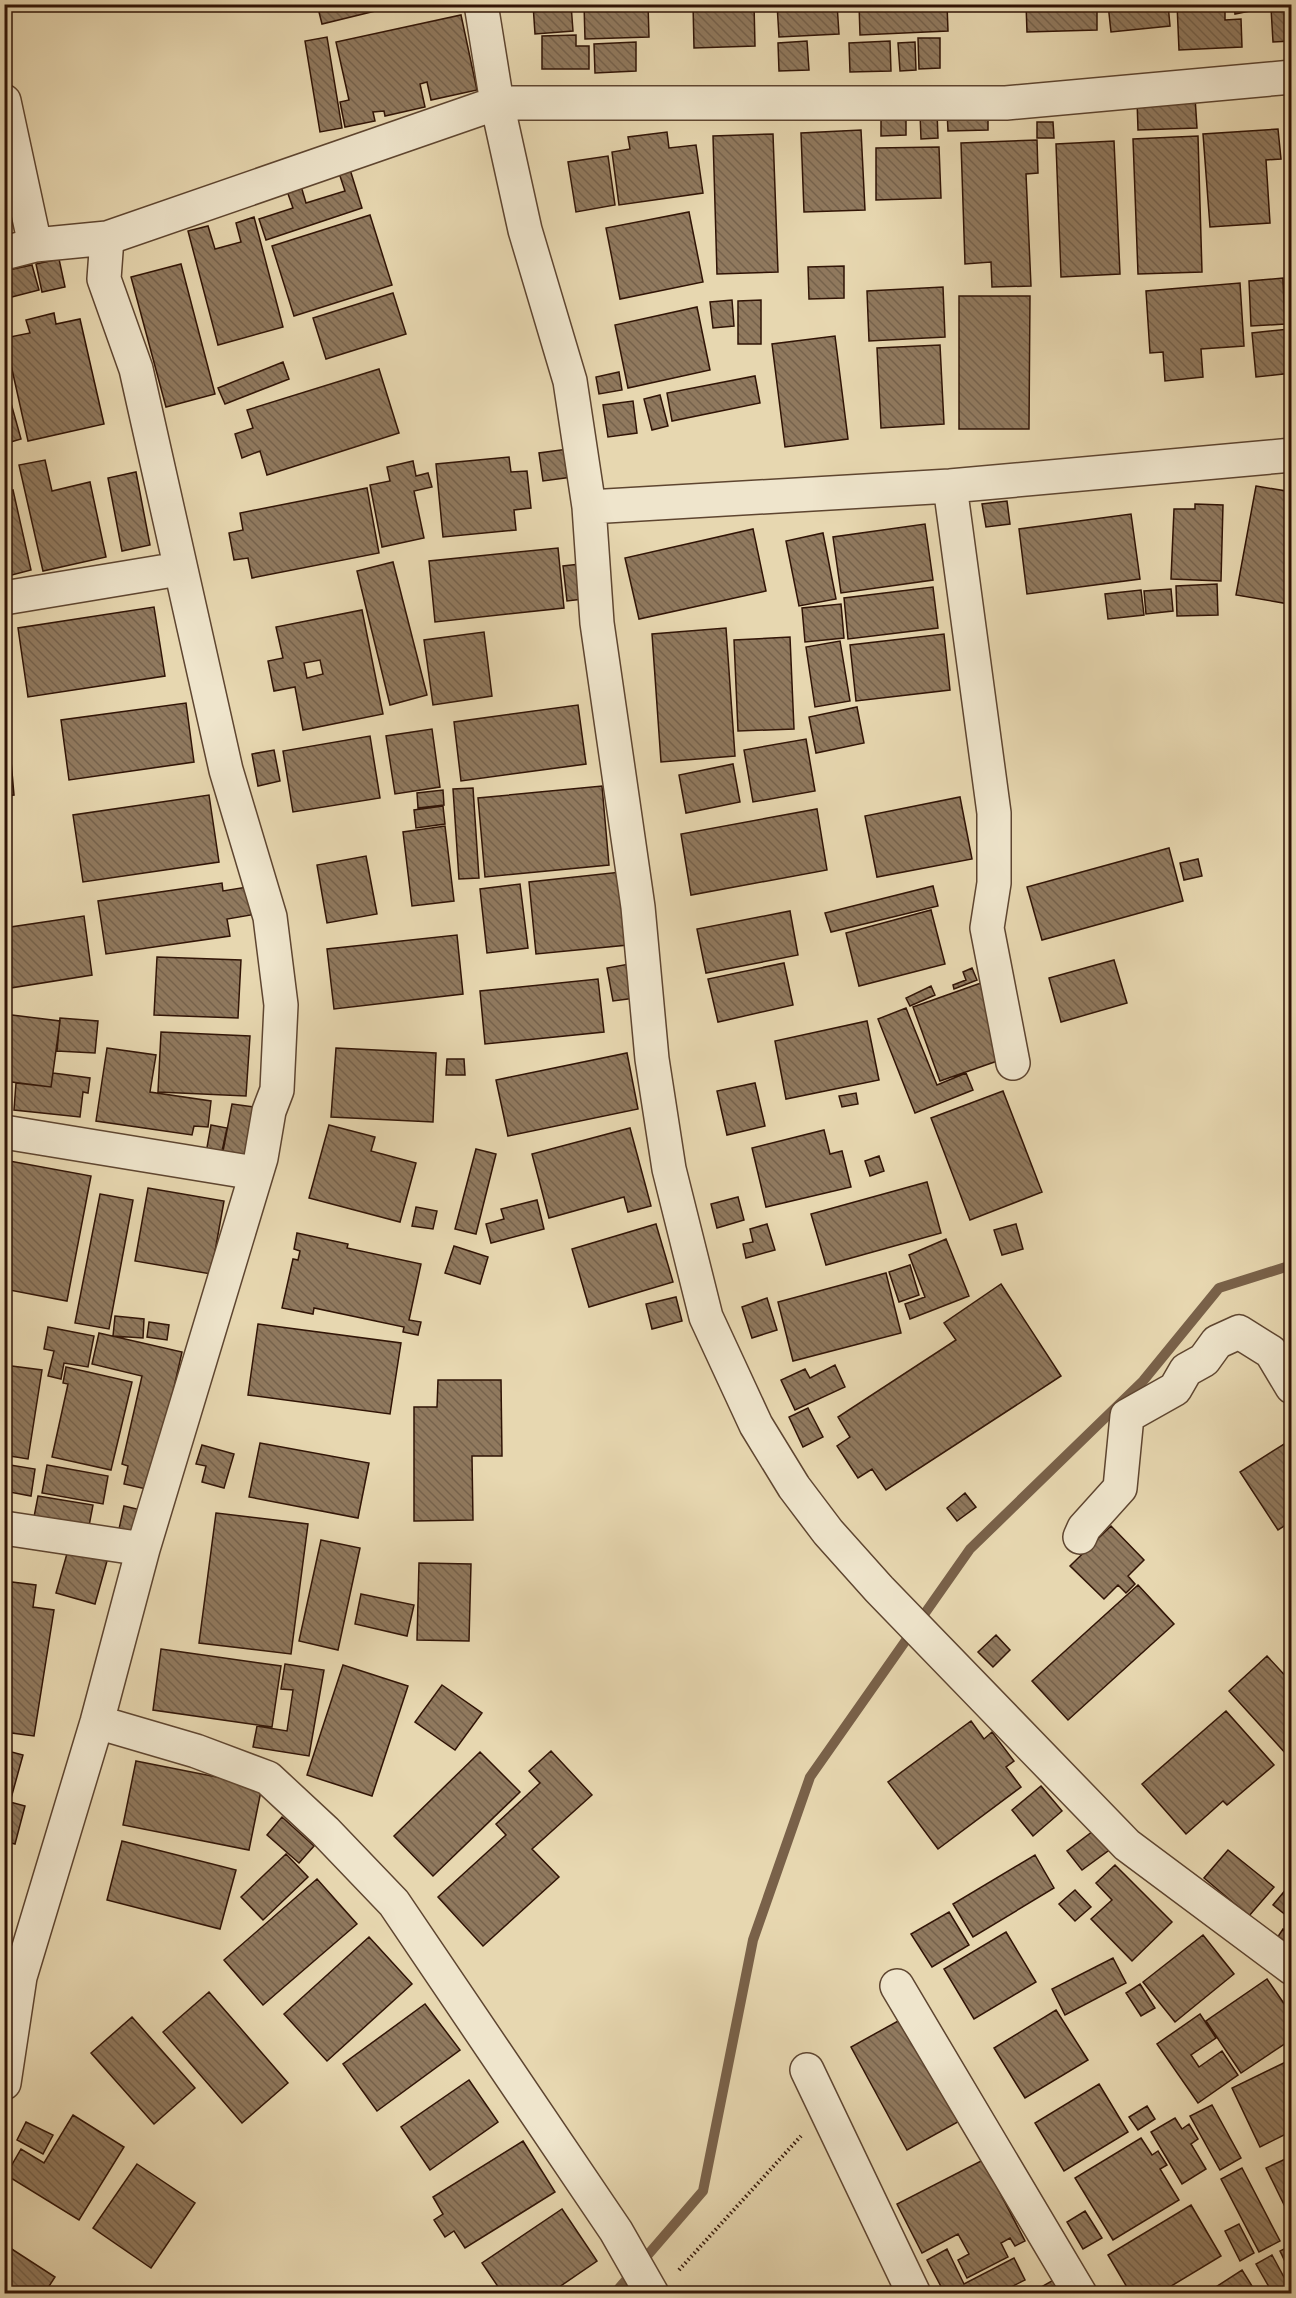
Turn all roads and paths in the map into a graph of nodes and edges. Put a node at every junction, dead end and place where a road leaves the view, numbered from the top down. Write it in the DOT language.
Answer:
graph roads {
  1 [pos="481,4"];
  2 [pos="1292,77"];
  3 [pos="4,101"];
  4 [pos="497,103"];
  5 [pos="107,238"];
  6 [pos="20,249"];
  7 [pos="1292,455"];
  8 [pos="950,486"];
  9 [pos="589,507"];
  10 [pos="179,569"];
  11 [pos="4,598"];
  12 [pos="1013,1063"];
  13 [pos="4,1132"];
  14 [pos="255,1173"];
  15 [pos="1292,1387"];
  16 [pos="4,1528"];
  17 [pos="1080,1537"];
  18 [pos="143,1549"];
  19 [pos="97,1722"];
  20 [pos="1292,1968"];
  21 [pos="12,1974"];
  22 [pos="897,1986"];
  23 [pos="807,2070"];
  24 [pos="4,2084"];
  25 [pos="826,2109"];
  26 [pos="658,2285"];
  27 [pos="914,2294"];
  28 [pos="1080,2294"];
  1 -- 4 [label="street"];
  2 -- 4 [label="street"];
  3 -- 6 [label="street"];
  4 -- 5 [label="street"];
  4 -- 9 [label="street"];
  5 -- 6 [label="street"];
  5 -- 10 [label="street"];
  7 -- 8 [label="street"];
  8 -- 9 [label="street"];
  8 -- 12 [label="street"];
  9 -- 20 [label="street"];
  10 -- 11 [label="street"];
  10 -- 14 [label="street"];
  13 -- 14 [label="street"];
  14 -- 18 [label="street"];
  15 -- 17 [label="street"];
  16 -- 18 [label="street"];
  18 -- 19 [label="street"];
  19 -- 21 [label="street"];
  19 -- 26 [label="street"];
  21 -- 24 [label="street"];
  22 -- 28 [label="street"];
  23 -- 25 [label="street"];
  25 -- 26 [label="path"];
  25 -- 27 [label="street"];
}
